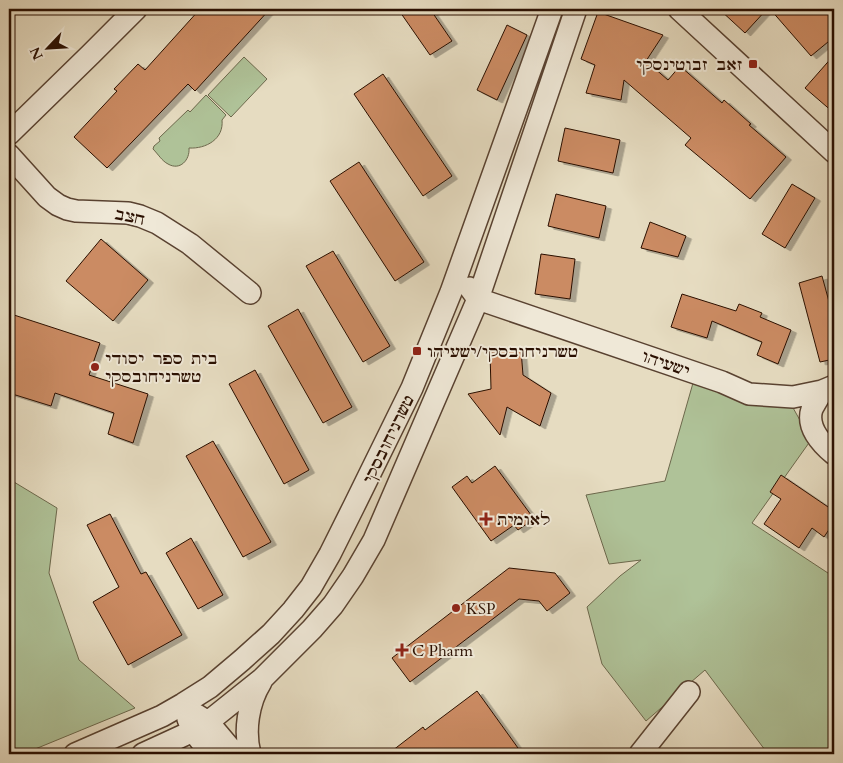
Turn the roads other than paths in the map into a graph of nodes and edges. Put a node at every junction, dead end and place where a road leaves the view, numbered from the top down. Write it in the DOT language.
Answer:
graph roads {
  1 [pos="136,9"];
  2 [pos="552,9"];
  3 [pos="576,9"];
  4 [pos="679,9"];
  5 [pos="9,134"];
  6 [pos="834,152"];
  7 [pos="9,155"];
  8 [pos="460,265"];
  9 [pos="250,293"];
  10 [pos="478,299"];
  11 [pos="828,388"];
  12 [pos="834,454"];
  13 [pos="263,678"];
  14 [pos="689,692"];
  15 [pos="183,704"];
  16 [pos="200,727"];
  17 [pos="74,754"];
  18 [pos="143,754"];
  19 [pos="211,754"];
  20 [pos="235,754"];
  21 [pos="250,754"];
  22 [pos="640,754"];
  1 -- 5 [label="street"];
  2 -- 8 [label="street, טשרניחובסקי"];
  3 -- 10 [label="street, טשרניחובסקי"];
  4 -- 6 [label="street"];
  7 -- 9 [label="street, חצב"];
  8 -- 10 [label="street"];
  8 -- 15 [label="street, טשרניחובסקי"];
  10 -- 11 [label="street, ישעיהו"];
  10 -- 13 [label="street, טשרניחובסקי"];
  11 -- 12 [label="street, ישעיהו"];
  13 -- 16 [label="street, טשרניחובסקי"];
  13 -- 21 [label="street"];
  14 -- 22 [label="street"];
  15 -- 16 [label="street"];
  15 -- 17 [label="street, טשרניחובסקי"];
  16 -- 18 [label="street, טשרניחובסקי"];
  16 -- 19 [label="street"];
  16 -- 20 [label="street"];
}
